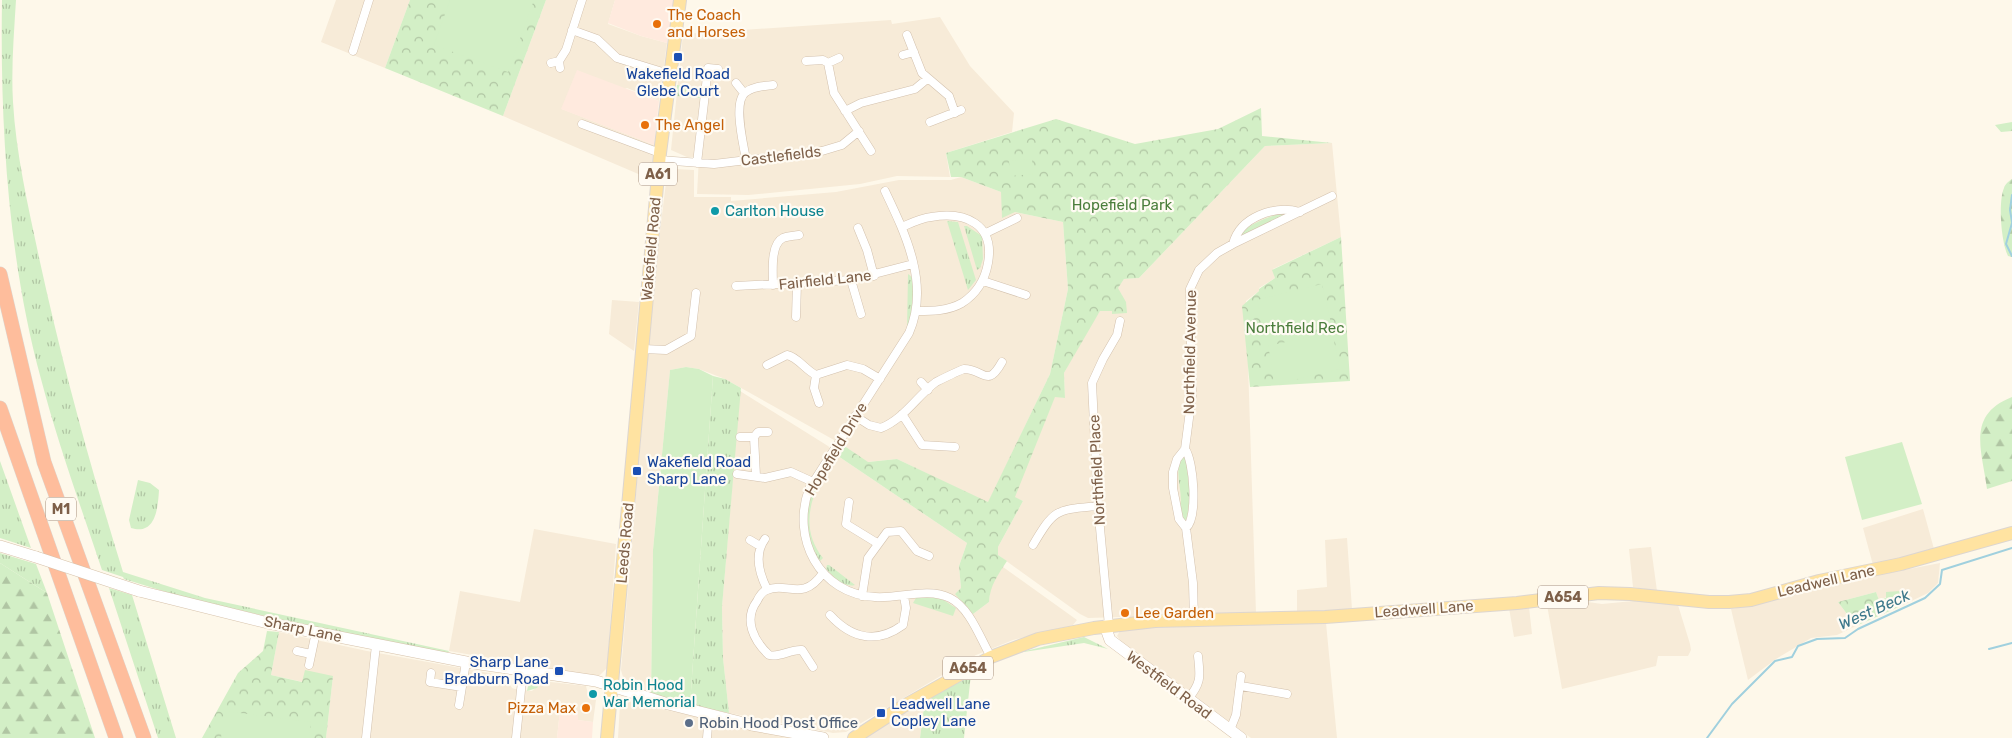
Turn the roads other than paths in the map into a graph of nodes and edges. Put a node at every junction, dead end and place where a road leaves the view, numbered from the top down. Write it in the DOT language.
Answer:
graph roads {
  1 [pos="369,0"];
  2 [pos="680,0"];
  3 [pos="582,2"];
  4 [pos="591,8"];
  5 [pos="572,30"];
  6 [pos="907,35"];
  7 [pos="353,51"];
  8 [pos="914,52"];
  9 [pos="903,55"];
  10 [pos="839,58"];
  11 [pos="806,61"];
  12 [pos="828,63"];
  13 [pos="557,64"];
  14 [pos="718,69"];
  15 [pos="669,74"];
  16 [pos="927,79"];
  17 [pos="736,84"];
  18 [pos="773,85"];
  19 [pos="744,93"];
  20 [pos="845,111"];
  21 [pos="930,122"];
  22 [pos="582,124"];
  23 [pos="859,131"];
  24 [pos="870,151"];
  25 [pos="660,156"];
  26 [pos="746,160"];
  27 [pos="697,162"];
  28 [pos="885,191"];
  29 [pos="1332,196"];
  30 [pos="1300,212"];
  31 [pos="1017,218"];
  32 [pos="902,227"];
  33 [pos="858,228"];
  34 [pos="986,232"];
  35 [pos="799,235"];
  36 [pos="1233,244"];
  37 [pos="913,264"];
  38 [pos="0,274"];
  39 [pos="874,276"];
  40 [pos="851,280"];
  41 [pos="983,282"];
  42 [pos="797,283"];
  43 [pos="773,285"];
  44 [pos="736,286"];
  45 [pos="696,293"];
  46 [pos="1026,295"];
  47 [pos="917,311"];
  48 [pos="861,314"];
  49 [pos="796,317"];
  50 [pos="1120,321"];
  51 [pos="642,349"];
  52 [pos="1002,362"];
  53 [pos="767,365"];
  54 [pos="816,375"];
  55 [pos="880,379"];
  56 [pos="921,382"];
  57 [pos="928,390"];
  58 [pos="819,402"];
  59 [pos="0,408"];
  60 [pos="902,414"];
  61 [pos="855,416"];
  62 [pos="764,429"];
  63 [pos="740,437"];
  64 [pos="754,437"];
  65 [pos="955,447"];
  66 [pos="1185,449"];
  67 [pos="737,474"];
  68 [pos="756,476"];
  69 [pos="812,482"];
  70 [pos="848,502"];
  71 [pos="1098,506"];
  72 [pos="1186,528"];
  73 [pos="2012,533"];
  74 [pos="765,539"];
  75 [pos="750,540"];
  76 [pos="877,544"];
  77 [pos="1033,545"];
  78 [pos="0,546"];
  79 [pos="760,546"];
  80 [pos="929,556"];
  81 [pos="823,573"];
  82 [pos="768,590"];
  83 [pos="862,596"];
  84 [pos="904,596"];
  85 [pos="830,615"];
  86 [pos="1194,619"];
  87 [pos="1107,626"];
  88 [pos="316,632"];
  89 [pos="376,645"];
  90 [pos="297,651"];
  91 [pos="311,654"];
  92 [pos="991,656"];
  93 [pos="1198,656"];
  94 [pos="466,662"];
  95 [pos="309,665"];
  96 [pos="813,667"];
  97 [pos="523,672"];
  98 [pos="431,673"];
  99 [pos="1241,676"];
  100 [pos="612,686"];
  101 [pos="1241,686"];
  102 [pos="462,687"];
  103 [pos="1287,694"];
  104 [pos="1188,699"];
  105 [pos="459,705"];
  106 [pos="708,714"];
  107 [pos="1230,730"];
  108 [pos="116,738"];
  109 [pos="144,738"];
  110 [pos="366,738"];
  111 [pos="516,738"];
  112 [pos="607,738"];
  113 [pos="707,738"];
  114 [pos="823,738"];
  115 [pos="854,738"];
  116 [pos="1240,738"];
  1 -- 7 [label="street"];
  2 -- 15 [label="main road, Wakefield Road / A61"];
  3 -- 4 [label="street"];
  3 -- 5 [label="street"];
  5 -- 13 [label="street"];
  5 -- 15 [label="street"];
  6 -- 8 [label="street"];
  8 -- 9 [label="street"];
  8 -- 16 [label="street"];
  10 -- 12 [label="street"];
  11 -- 12 [label="street"];
  12 -- 20 [label="street"];
  14 -- 27 [label="street"];
  15 -- 25 [label="main road, Wakefield Road / A61"];
  16 -- 20 [label="street"];
  16 -- 21 [label="street"];
  17 -- 19 [label="street"];
  18 -- 19 [label="street"];
  19 -- 26 [label="street"];
  20 -- 23 [label="street"];
  22 -- 25 [label="street, Castlefields"];
  23 -- 24 [label="street"];
  23 -- 26 [label="street, Castlefields"];
  25 -- 27 [label="street, Castlefields"];
  25 -- 51 [label="main road, Wakefield Road / A61"];
  26 -- 27 [label="street, Castlefields"];
  28 -- 32 [label="street, Hopefield Drive"];
  29 -- 30 [label="street, Northfield Avenue"];
  30 -- 36 [label="street, Northfield Avenue"];
  30 -- 36 [label="street, Northfield Avenue"];
  31 -- 34 [label="street"];
  32 -- 34 [label="street"];
  32 -- 37 [label="street, Hopefield Drive"];
  33 -- 39 [label="street"];
  34 -- 41 [label="street"];
  35 -- 43 [label="street"];
  36 -- 66 [label="street, Northfield Avenue"];
  37 -- 39 [label="street, Fairfield Lane"];
  37 -- 47 [label="street, Hopefield Drive"];
  38 -- 109 [label="highway, M1"];
  39 -- 40 [label="street, Fairfield Lane"];
  40 -- 42 [label="street, Fairfield Lane"];
  40 -- 48 [label="street"];
  41 -- 46 [label="street"];
  41 -- 47 [label="street"];
  42 -- 43 [label="street, Fairfield Lane"];
  42 -- 49 [label="street"];
  43 -- 44 [label="street, Fairfield Lane"];
  45 -- 51 [label="street"];
  47 -- 55 [label="street, Hopefield Drive"];
  50 -- 71 [label="street, Northfield Place"];
  51 -- 100 [label="main road, Leeds Road / A61"];
  52 -- 57 [label="street"];
  53 -- 54 [label="street"];
  54 -- 55 [label="street"];
  54 -- 58 [label="street"];
  55 -- 61 [label="street, Hopefield Drive"];
  56 -- 57 [label="street"];
  57 -- 60 [label="street"];
  59 -- 108 [label="highway, M1"];
  60 -- 61 [label="street"];
  60 -- 65 [label="street"];
  61 -- 69 [label="street, Hopefield Drive"];
  62 -- 64 [label="street"];
  63 -- 64 [label="street"];
  64 -- 68 [label="street"];
  66 -- 72 [label="street, Northfield Avenue"];
  66 -- 72 [label="street, Northfield Avenue"];
  67 -- 68 [label="street"];
  68 -- 69 [label="street"];
  69 -- 81 [label="street, Hopefield Drive"];
  70 -- 76 [label="street"];
  71 -- 77 [label="street"];
  71 -- 87 [label="street, Northfield Place"];
  72 -- 86 [label="street, Northfield Avenue"];
  73 -- 86 [label="main road, Leadwell Lane / A654"];
  74 -- 79 [label="street"];
  75 -- 79 [label="street"];
  76 -- 80 [label="street"];
  76 -- 83 [label="street"];
  78 -- 88 [label="street, Sharp Lane, bridge"];
  79 -- 82 [label="street"];
  81 -- 82 [label="street"];
  81 -- 83 [label="street, Hopefield Drive"];
  82 -- 96 [label="street"];
  83 -- 84 [label="street, Hopefield Drive"];
  84 -- 85 [label="street"];
  84 -- 92 [label="street, Hopefield Drive"];
  86 -- 87 [label="main road, Leadwell Lane / A654"];
  87 -- 92 [label="main road, Leadwell Lane / A654"];
  87 -- 104 [label="street, Westfield Road"];
  88 -- 89 [label="street, Sharp Lane"];
  88 -- 91 [label="street"];
  89 -- 94 [label="street, Sharp Lane"];
  89 -- 110 [label="street"];
  90 -- 91 [label="street"];
  91 -- 95 [label="street"];
  92 -- 115 [label="main road, Leadwell Lane / A654"];
  93 -- 104 [label="street"];
  94 -- 97 [label="street, Sharp Lane"];
  94 -- 102 [label="street"];
  97 -- 100 [label="street, Sharp Lane"];
  97 -- 111 [label="street"];
  98 -- 102 [label="street"];
  99 -- 101 [label="street"];
  100 -- 106 [label="street, Sharp Lane"];
  100 -- 112 [label="main road, Leeds Road / A61"];
  101 -- 103 [label="street"];
  101 -- 107 [label="street"];
  102 -- 105 [label="street"];
  104 -- 107 [label="street, Westfield Road"];
  106 -- 113 [label="street"];
  106 -- 114 [label="street, Sharp Lane"];
  107 -- 116 [label="street, Westfield Road"];
}
